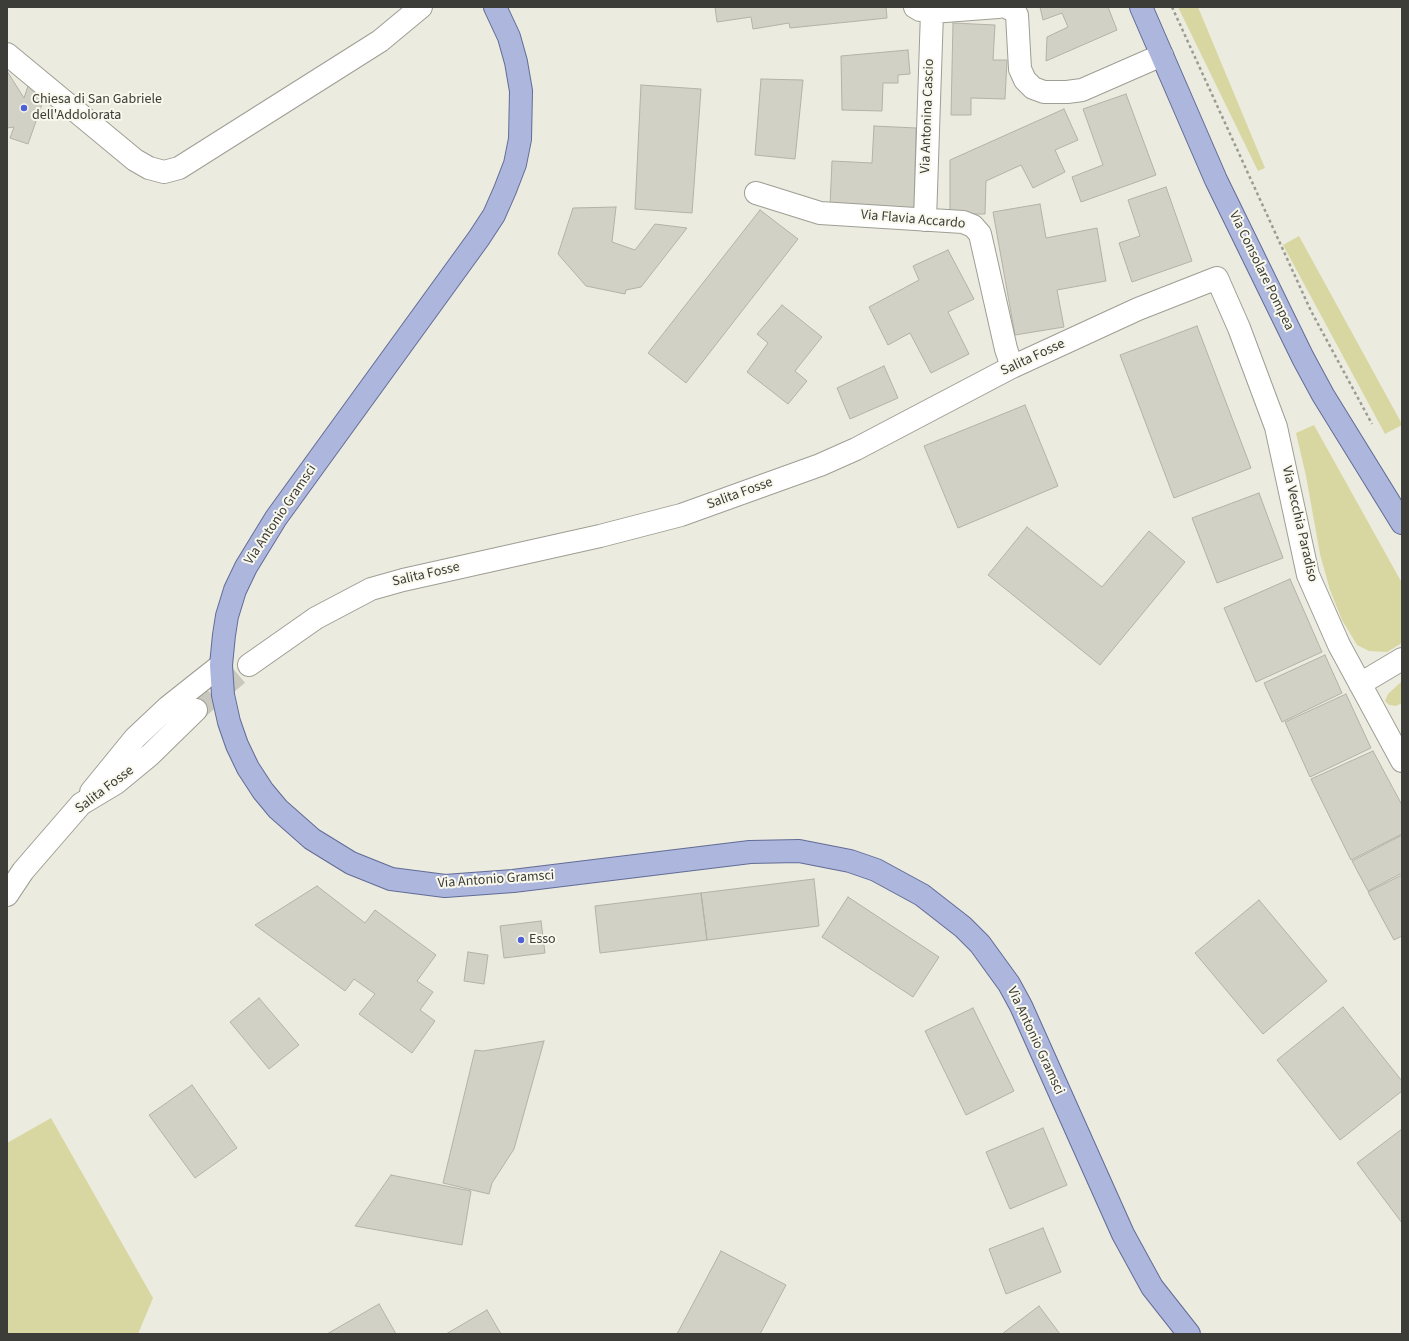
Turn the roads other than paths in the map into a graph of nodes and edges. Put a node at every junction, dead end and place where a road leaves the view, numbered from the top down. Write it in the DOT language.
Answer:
graph roads {
  1 [pos="421,7"];
  2 [pos="495,7"];
  3 [pos="998,7"];
  4 [pos="1006,7"];
  5 [pos="1141,7"];
  6 [pos="923,10"];
  7 [pos="7,54"];
  8 [pos="1162,55"];
  9 [pos="756,193"];
  10 [pos="925,220"];
  11 [pos="1217,278"];
  12 [pos="1012,367"];
  13 [pos="1402,523"];
  14 [pos="1402,659"];
  15 [pos="221,665"];
  16 [pos="249,665"];
  17 [pos="1360,684"];
  18 [pos="196,710"];
  19 [pos="1395,731"];
  20 [pos="1402,761"];
  21 [pos="81,804"];
  22 [pos="7,895"];
  23 [pos="1189,1334"];
  1 -- 7 [label="street"];
  2 -- 15 [label="main road, Via Antonio Gramsci"];
  3 -- 6 [label="street"];
  4 -- 8 [label="street"];
  5 -- 8 [label="main road, Via Consolare Pompea"];
  6 -- 10 [label="street, Via Antonina Cascio"];
  8 -- 13 [label="main road, Via Consolare Pompea"];
  9 -- 10 [label="street, Via Flavia Accardo"];
  10 -- 12 [label="street, Via Flavia Accardo"];
  11 -- 12 [label="street, Salita Fosse"];
  11 -- 17 [label="street, Via Vecchia Paradiso"];
  12 -- 16 [label="street, Salita Fosse"];
  14 -- 17 [label="street"];
  15 -- 21 [label="street"];
  15 -- 23 [label="main road, Via Antonio Gramsci"];
  17 -- 19 [label="street, Via Vecchia Paradiso"];
  18 -- 21 [label="street, Salita Fosse"];
  19 -- 20 [label="street, Via Vecchia Paradiso"];
  21 -- 22 [label="street, Salita Fosse"];
}
